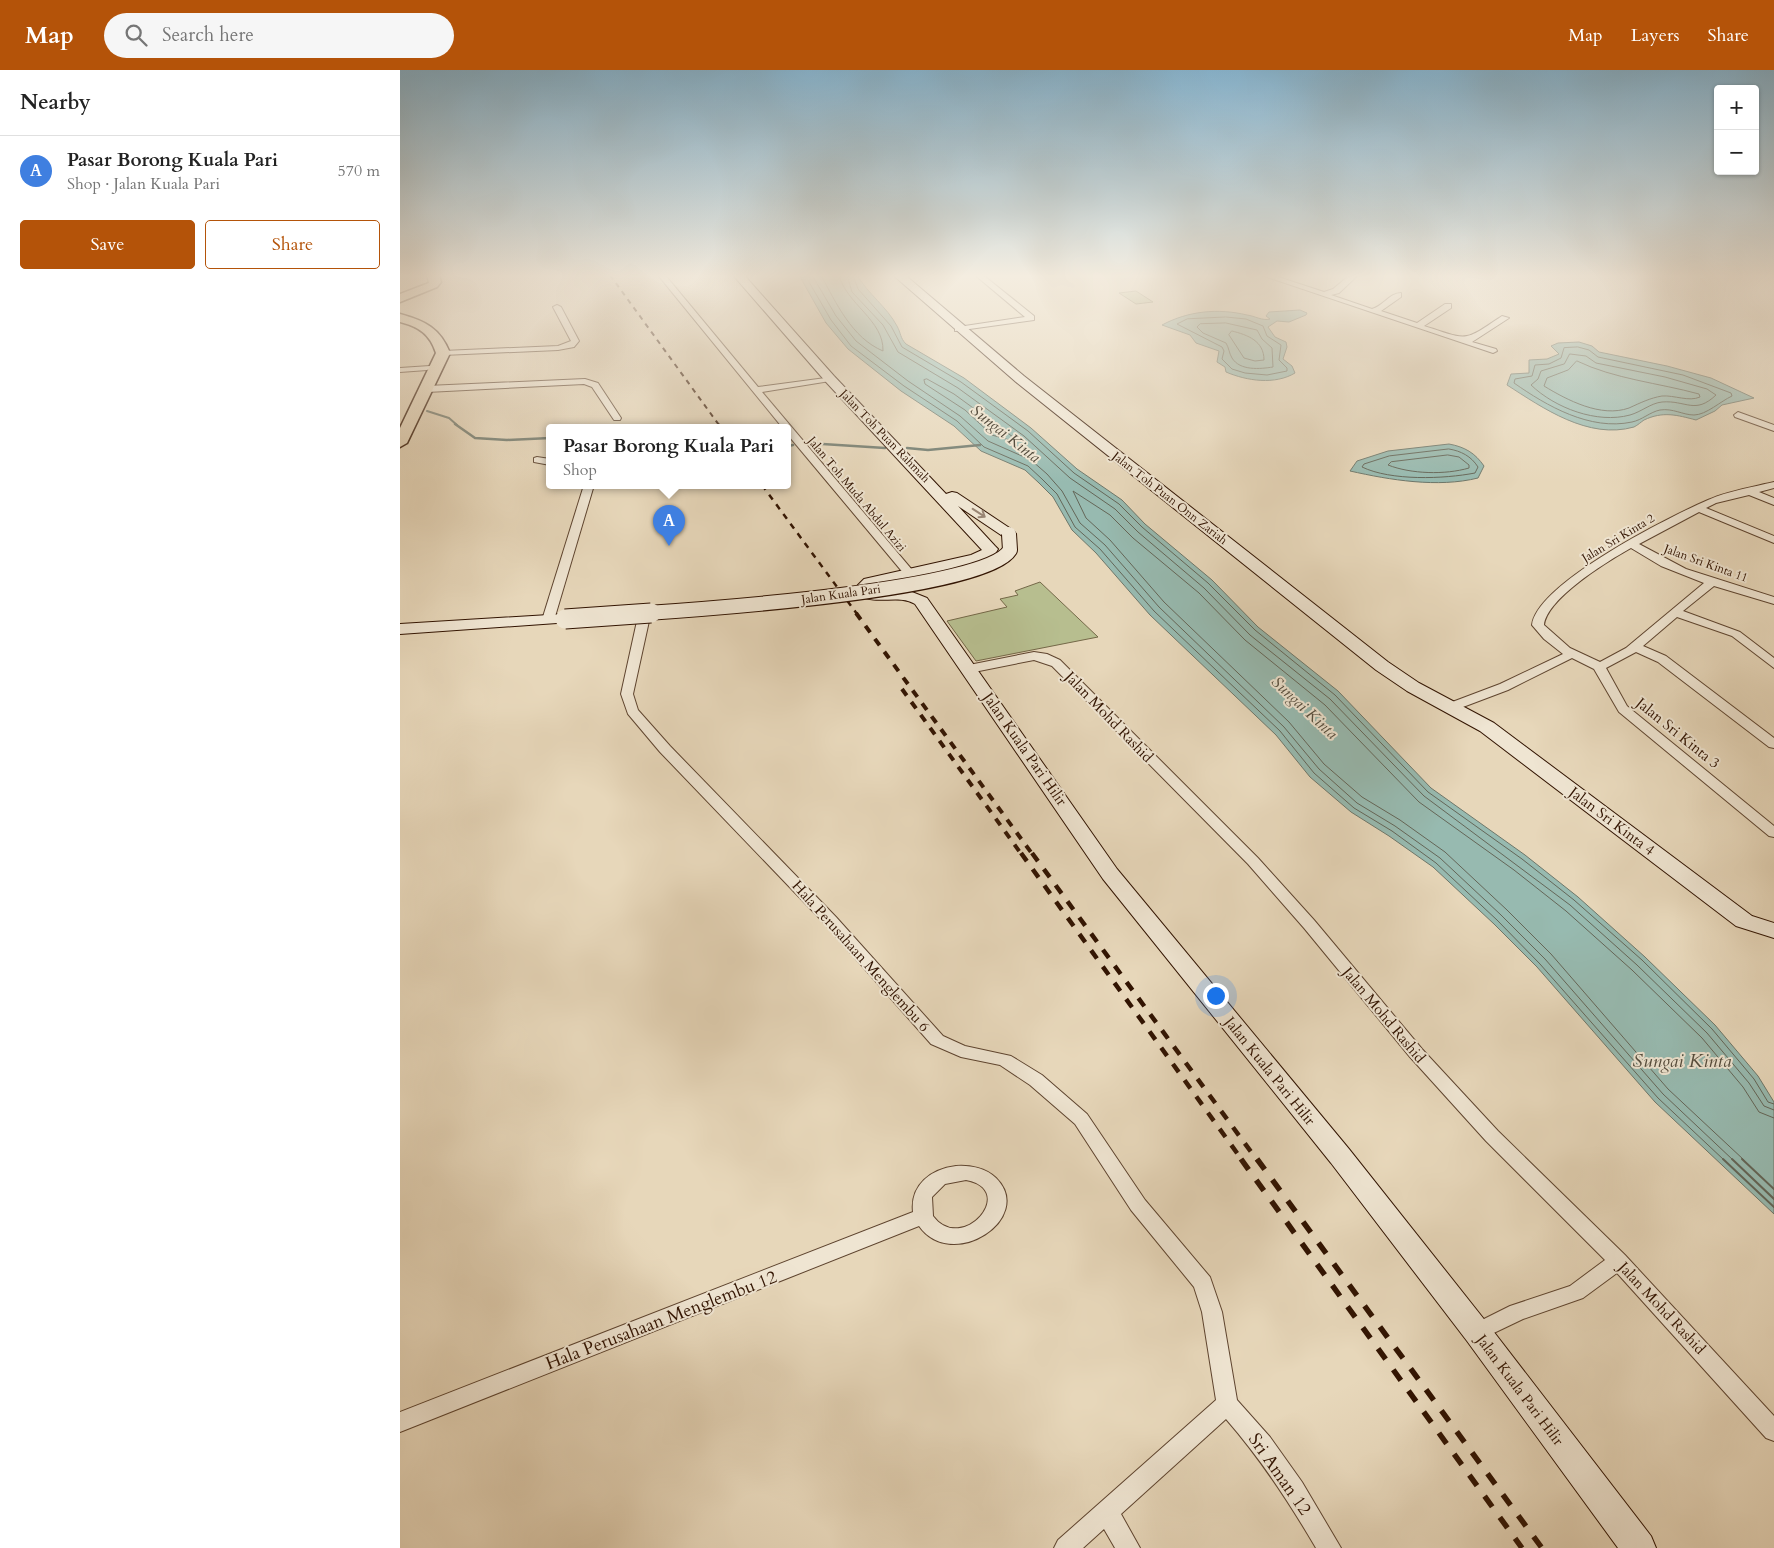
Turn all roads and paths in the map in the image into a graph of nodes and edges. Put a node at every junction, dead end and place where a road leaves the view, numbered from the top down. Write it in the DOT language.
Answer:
graph roads {
  1 [pos="429,344"];
  2 [pos="439,344"];
  3 [pos="573,344"];
  4 [pos="718,344"];
  5 [pos="799,344"];
  6 [pos="977,344"];
  7 [pos="1471,344"];
  8 [pos="1493,351"];
  9 [pos="443,353"];
  10 [pos="427,368"];
  11 [pos="400,370"];
  12 [pos="828,377"];
  13 [pos="755,388"];
  14 [pos="428,389"];
  15 [pos="1738,415"];
  16 [pos="400,417"];
  17 [pos="616,418"];
  18 [pos="783,424"];
  19 [pos="1774,428"];
  20 [pos="791,434"];
  21 [pos="400,444"];
  22 [pos="537,460"];
  23 [pos="546,461"];
  24 [pos="926,479"];
  25 [pos="1774,485"];
  26 [pos="588,489"];
  27 [pos="1749,491"];
  28 [pos="1774,502"];
  29 [pos="1697,508"];
  30 [pos="1006,531"];
  31 [pos="976,532"];
  32 [pos="1774,540"];
  33 [pos="1631,544"];
  34 [pos="989,553"];
  35 [pos="909,573"];
  36 [pos="1712,582"];
  37 [pos="1774,601"];
  38 [pos="1674,612"];
  39 [pos="548,620"];
  40 [pos="643,621"];
  41 [pos="400,631"];
  42 [pos="1634,647"];
  43 [pos="1571,654"];
  44 [pos="1774,664"];
  45 [pos="1599,667"];
  46 [pos="969,669"];
  47 [pos="1451,707"];
  48 [pos="1774,744"];
  49 [pos="1774,833"];
  50 [pos="1774,931"];
  51 [pos="922,1217"];
  52 [pos="1618,1261"];
  53 [pos="1477,1332"];
  54 [pos="1227,1404"];
  55 [pos="400,1422"];
  56 [pos="1774,1431"];
  57 [pos="1107,1513"];
  58 [pos="1066,1548"];
  59 [pos="1128,1548"];
  60 [pos="1329,1548"];
  61 [pos="1639,1548"];
  1 -- 10 [label="main road"];
  2 -- 9 [label="main road"];
  3 -- 9 [label="street"];
  4 -- 13 [label="street, Jalan Toh Muda Abdul Azizi"];
  5 -- 12 [label="street, Jalan Toh Puan Rahmah"];
  6 -- 47 [label="street, Jalan Toh Puan Onn Zariah"];
  7 -- 8 [label="street"];
  9 -- 14 [label="main road"];
  10 -- 11 [label="street"];
  10 -- 16 [label="main road"];
  12 -- 13 [label="street"];
  12 -- 24 [label="street, Jalan Toh Puan Rahmah"];
  13 -- 18 [label="street, Jalan Toh Muda Abdul Azizi"];
  14 -- 17 [label="street"];
  14 -- 21 [label="main road"];
  15 -- 19 [label="street"];
  20 -- 35 [label="street, Jalan Toh Muda Abdul Azizi"];
  22 -- 23 [label="street"];
  24 -- 30 [label="street, one-way"];
  24 -- 31 [label="street, Jalan Toh Puan Rahmah"];
  25 -- 27 [label="street, Jalan Sri Kinta 2"];
  26 -- 39 [label="street"];
  27 -- 28 [label="street"];
  27 -- 29 [label="street, Jalan Sri Kinta 2"];
  29 -- 32 [label="street"];
  29 -- 33 [label="street, Jalan Sri Kinta 2"];
  30 -- 31 [label="street"];
  30 -- 39 [label="street, Jalan Kuala Pari, bridge"];
  31 -- 34 [label="street, Jalan Toh Puan Rahmah"];
  33 -- 36 [label="street, Jalan Sri Kinta 11"];
  33 -- 43 [label="street, Jalan Sri Kinta 2"];
  34 -- 35 [label="street, Jalan Kuala Pari Hilir"];
  35 -- 46 [label="street, Jalan Kuala Pari Hilir"];
  36 -- 37 [label="street, Jalan Sri Kinta 11"];
  36 -- 38 [label="street"];
  38 -- 42 [label="street"];
  38 -- 44 [label="street"];
  39 -- 41 [label="street, Jalan Kuala Pari"];
  40 -- 54 [label="street, Hala Perusahaan Menglembu 6"];
  42 -- 45 [label="street"];
  42 -- 48 [label="street"];
  43 -- 45 [label="street"];
  43 -- 47 [label="street"];
  45 -- 49 [label="street, Jalan Sri Kinta 3"];
  46 -- 52 [label="street, Jalan Mohd Rashid"];
  46 -- 53 [label="street, Jalan Kuala Pari Hilir"];
  47 -- 50 [label="street, Jalan Sri Kinta 4"];
  51 -- 55 [label="street, Hala Perusahaan Menglembu 12"];
  52 -- 53 [label="street"];
  52 -- 56 [label="street, Jalan Mohd Rashid"];
  53 -- 61 [label="street, Jalan Kuala Pari Hilir"];
  54 -- 57 [label="street"];
  54 -- 60 [label="street, Sri Aman 12"];
  57 -- 58 [label="street"];
  57 -- 59 [label="street"];
}
